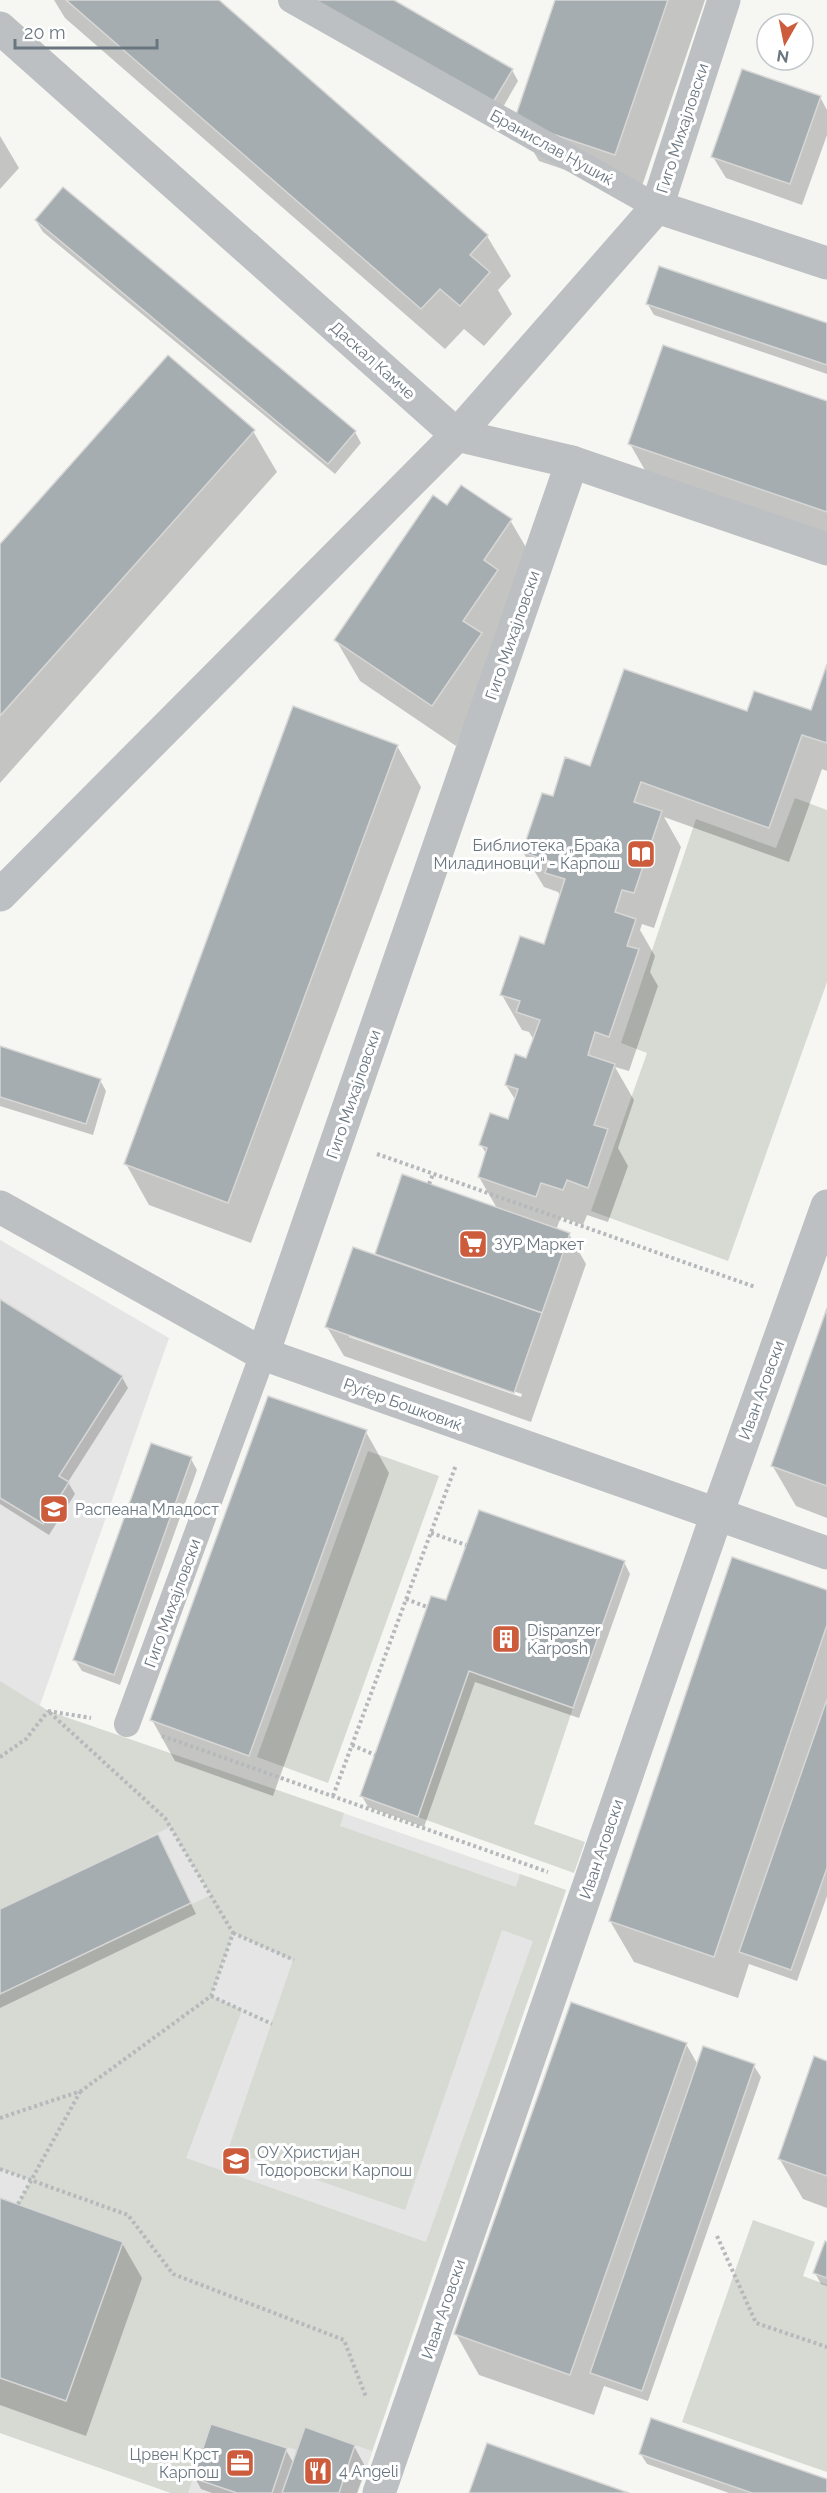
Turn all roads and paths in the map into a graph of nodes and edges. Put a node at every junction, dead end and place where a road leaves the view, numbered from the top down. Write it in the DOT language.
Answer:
graph roads {
  1 [pos="291,0"];
  2 [pos="724,0"];
  3 [pos="0,28"];
  4 [pos="657,207"];
  5 [pos="827,263"];
  6 [pos="457,435"];
  7 [pos="572,462"];
  8 [pos="827,549"];
  9 [pos="3,887"];
  10 [pos="337,1140"];
  11 [pos="433,1174"];
  12 [pos="429,1184"];
  13 [pos="827,1206"];
  14 [pos="0,1207"];
  15 [pos="793,1300"];
  16 [pos="263,1354"];
  17 [pos="471,1428"];
  18 [pos="717,1514"];
  19 [pos="431,1533"];
  20 [pos="466,1545"];
  21 [pos="827,1553"];
  22 [pos="406,1599"];
  23 [pos="427,1607"];
  24 [pos="48,1711"];
  25 [pos="127,1724"];
  26 [pos="352,1745"];
  27 [pos="375,1755"];
  28 [pos="0,1757"];
  29 [pos="333,1796"];
  30 [pos="588,1886"];
  31 [pos="233,1933"];
  32 [pos="294,1960"];
  33 [pos="211,1996"];
  34 [pos="272,2024"];
  35 [pos="81,2091"];
  36 [pos="0,2118"];
  37 [pos="0,2169"];
  38 [pos="31,2180"];
  39 [pos="18,2204"];
  40 [pos="717,2236"];
  41 [pos="344,2340"];
  42 [pos="827,2348"];
  43 [pos="379,2493"];
  1 -- 4 [label="lane, Бранислав Нушиќ"];
  2 -- 4 [label="street, Гиго Михајловски"];
  3 -- 6 [label="street, Даскал Камче"];
  4 -- 5 [label="street, Бранислав Нушиќ"];
  4 -- 6 [label="street, Гиго Михајловски"];
  6 -- 7 [label="street, Даскал Камче"];
  6 -- 9 [label="street, Гиго Михајловски"];
  7 -- 8 [label="street, Даскал Камче"];
  7 -- 10 [label="street, Гиго Михајловски"];
  10 -- 11 [label="path"];
  10 -- 16 [label="street, Гиго Михајловски"];
  11 -- 12 [label="path"];
  11 -- 15 [label="path"];
  13 -- 15 [label="street, Иван Аговски"];
  14 -- 16 [label="street, Руѓер Бошковиќ"];
  15 -- 18 [label="street, Иван Аговски"];
  16 -- 17 [label="street, Руѓер Бошковиќ"];
  16 -- 25 [label="lane, Гиго Михајловски"];
  17 -- 18 [label="street, Руѓер Бошковиќ"];
  17 -- 19 [label="path"];
  18 -- 21 [label="street, Руѓер Бошковиќ"];
  18 -- 30 [label="street, Иван Аговски"];
  19 -- 20 [label="path"];
  19 -- 22 [label="path"];
  22 -- 23 [label="path"];
  22 -- 26 [label="path"];
  24 -- 25 [label="path"];
  24 -- 28 [label="path"];
  24 -- 31 [label="path"];
  25 -- 29 [label="path"];
  26 -- 27 [label="path"];
  26 -- 29 [label="path"];
  29 -- 30 [label="path"];
  30 -- 43 [label="street, Иван Аговски"];
  31 -- 32 [label="path"];
  31 -- 33 [label="path"];
  33 -- 34 [label="path"];
  33 -- 35 [label="path"];
  35 -- 36 [label="path"];
  35 -- 38 [label="path"];
  37 -- 38 [label="path"];
  38 -- 39 [label="path"];
  38 -- 41 [label="path"];
  40 -- 42 [label="path"];
}
